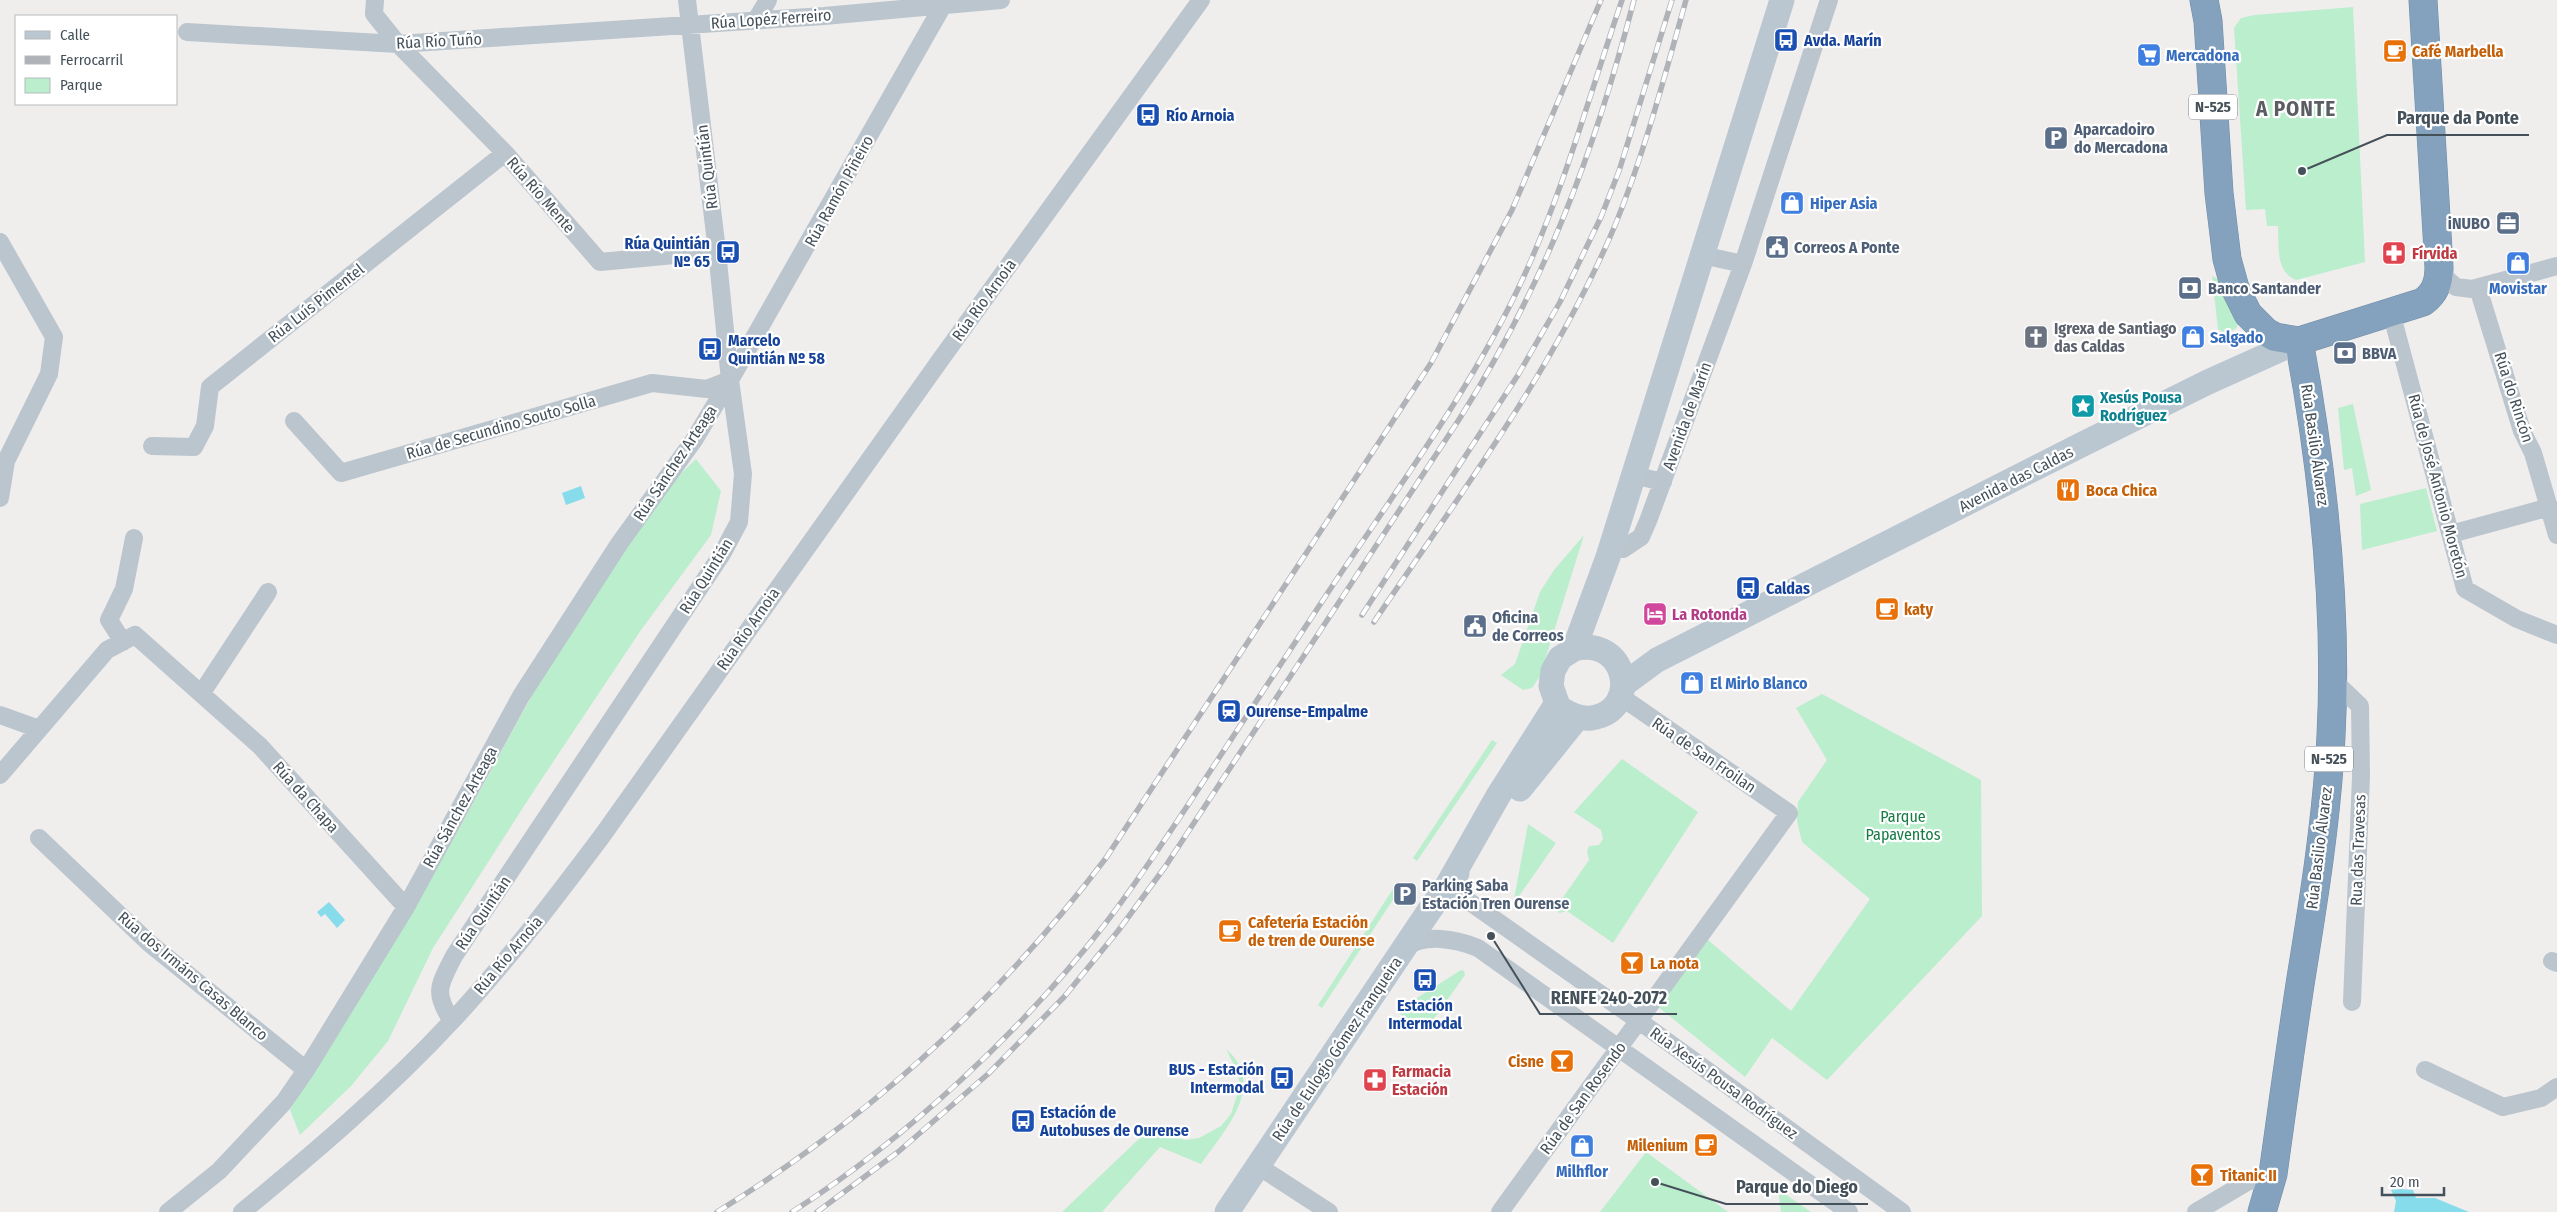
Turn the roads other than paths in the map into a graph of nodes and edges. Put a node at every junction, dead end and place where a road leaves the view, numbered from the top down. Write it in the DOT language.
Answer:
graph roads {
  1 [pos="374,0"];
  2 [pos="687,0"];
  3 [pos="768,0"];
  4 [pos="1001,0"];
  5 [pos="1202,0"];
  6 [pos="1782,0"];
  7 [pos="1829,0"];
  8 [pos="945,3"];
  9 [pos="2424,3"];
  10 [pos="2211,7"];
  11 [pos="756,20"];
  12 [pos="690,24"];
  13 [pos="187,32"];
  14 [pos="398,44"];
  15 [pos="505,153"];
  16 [pos="0,242"];
  17 [pos="717,252"];
  18 [pos="1702,255"];
  19 [pos="1743,264"];
  20 [pos="2557,266"];
  21 [pos="2439,272"];
  22 [pos="2475,288"];
  23 [pos="2390,312"];
  24 [pos="2299,342"];
  25 [pos="730,380"];
  26 [pos="294,421"];
  27 [pos="152,446"];
  28 [pos="1633,475"];
  29 [pos="1663,482"];
  30 [pos="0,498"];
  31 [pos="2550,507"];
  32 [pos="2451,534"];
  33 [pos="2557,535"];
  34 [pos="134,538"];
  35 [pos="1609,554"];
  36 [pos="268,592"];
  37 [pos="2557,635"];
  38 [pos="129,639"];
  39 [pos="1574,648"];
  40 [pos="1598,648"];
  41 [pos="2333,680"];
  42 [pos="1621,691"];
  43 [pos="201,694"];
  44 [pos="1557,703"];
  45 [pos="0,715"];
  46 [pos="1578,717"];
  47 [pos="40,729"];
  48 [pos="0,775"];
  49 [pos="1789,813"];
  50 [pos="39,838"];
  51 [pos="1447,886"];
  52 [pos="406,907"];
  53 [pos="1402,950"];
  54 [pos="2352,1002"];
  55 [pos="1639,1021"];
  56 [pos="452,1022"];
  57 [pos="1620,1048"];
  58 [pos="306,1070"];
  59 [pos="2425,1070"];
  60 [pos="2557,1087"];
  61 [pos="1258,1166"];
  62 [pos="2273,1174"];
  63 [pos="168,1212"];
  64 [pos="242,1212"];
  65 [pos="1227,1212"];
  66 [pos="1329,1212"];
  67 [pos="1500,1212"];
  68 [pos="1849,1212"];
  69 [pos="1902,1212"];
  70 [pos="2196,1212"];
  71 [pos="2262,1212"];
  72 [pos="2278,1212"];
  1 -- 14 [label="street, Rúa Río Mente"];
  2 -- 12 [label="street, Rúa Quintián"];
  3 -- 11 [label="street"];
  4 -- 8 [label="street, Rúa Lopéz Ferreiro"];
  5 -- 56 [label="street, Rúa Río Arnoia"];
  6 -- 18 [label="main road, Avenida de Marín"];
  7 -- 19 [label="street, Avenida de Marín"];
  8 -- 11 [label="street, Rúa Lopéz Ferreiro"];
  8 -- 25 [label="street, Rúa Ramón Piñeiro"];
  9 -- 21 [label="highway"];
  10 -- 24 [label="highway, N-525"];
  11 -- 12 [label="street, Rúa Lopéz Ferreiro"];
  12 -- 14 [label="street, Rúa Río Tuño"];
  12 -- 17 [label="street, Rúa Quintián"];
  13 -- 14 [label="street, Rúa Río Tuño"];
  14 -- 15 [label="street, Rúa Río Mente"];
  15 -- 17 [label="street, Rúa Río Mente"];
  15 -- 27 [label="street, Rúa Luís Pimentel"];
  16 -- 30 [label="street"];
  17 -- 25 [label="street, Rúa Quintián"];
  18 -- 19 [label="street"];
  18 -- 28 [label="main road, Avenida de Marín"];
  19 -- 29 [label="street, Avenida de Marín"];
  20 -- 22 [label="street"];
  21 -- 22 [label="street"];
  21 -- 23 [label="highway, Avenida das Caldas"];
  22 -- 31 [label="street, Rúa do Rincón"];
  23 -- 24 [label="highway, Avenida das Caldas"];
  23 -- 32 [label="street, Rúa de José Antonio Moretón"];
  24 -- 41 [label="highway, Rúa Basilio Álvarez / N-525"];
  24 -- 42 [label="main road, Avenida das Caldas"];
  25 -- 26 [label="street, Rúa de Secundino Souto Solla"];
  25 -- 52 [label="street, Rúa Sánchez Arteaga"];
  25 -- 56 [label="street, Rúa Quintián"];
  28 -- 29 [label="street"];
  28 -- 35 [label="main road, Avenida de Marín"];
  29 -- 35 [label="street, Avenida de Marín"];
  31 -- 32 [label="street"];
  31 -- 33 [label="street, Rúa do Rincón"];
  32 -- 37 [label="street, Rúa de José Antonio Moretón"];
  34 -- 38 [label="street, Rúa da Chapa"];
  35 -- 39 [label="main road"];
  35 -- 40 [label="main road"];
  36 -- 43 [label="street"];
  38 -- 43 [label="street, Rúa da Chapa"];
  38 -- 47 [label="street"];
  39 -- 40 [label="main road"];
  39 -- 44 [label="main road"];
  40 -- 42 [label="main road"];
  41 -- 54 [label="street, Rua das Travesas"];
  41 -- 62 [label="highway, Rúa Basilio Álvarez / N-525"];
  42 -- 46 [label="main road"];
  42 -- 49 [label="street, Rúa de San Froilan"];
  43 -- 52 [label="street, Rúa da Chapa"];
  44 -- 46 [label="main road"];
  44 -- 51 [label="main road, Rúa de Eulogio Gómez Franqueira"];
  45 -- 47 [label="street"];
  46 -- 51 [label="main road, Rúa de Eulogio Gómez Franqueira"];
  47 -- 48 [label="street"];
  49 -- 55 [label="street, Rúa de San Rosendo"];
  50 -- 58 [label="street, Rúa dos Irmáns Casas Blanco"];
  51 -- 53 [label="main road, Rúa de Eulogio Gómez Franqueira"];
  51 -- 55 [label="street, Rúa Xesús Pousa Rodríguez"];
  52 -- 58 [label="street, Rúa Sánchez Arteaga"];
  53 -- 57 [label="street, Rúa Xesús Pousa Rodríguez"];
  53 -- 61 [label="main road, Rúa de Eulogio Gómez Franqueira"];
  55 -- 57 [label="street, Rúa de San Rosendo"];
  55 -- 69 [label="street, Rúa Xesús Pousa Rodríguez"];
  56 -- 64 [label="street, Rúa Río Arnoia"];
  57 -- 67 [label="street, Rúa de San Rosendo"];
  57 -- 68 [label="street, Rúa Xesús Pousa Rodríguez"];
  58 -- 63 [label="street, Rúa Sánchez Arteaga"];
  59 -- 60 [label="street"];
  61 -- 65 [label="main road, Rúa de Eulogio Gómez Franqueira"];
  61 -- 66 [label="street"];
  62 -- 70 [label="street"];
  62 -- 71 [label="highway, Rúa Basilio Álvarez / N-525"];
  62 -- 72 [label="highway, Rúa Basilio Álvarez / N-525"];
}
